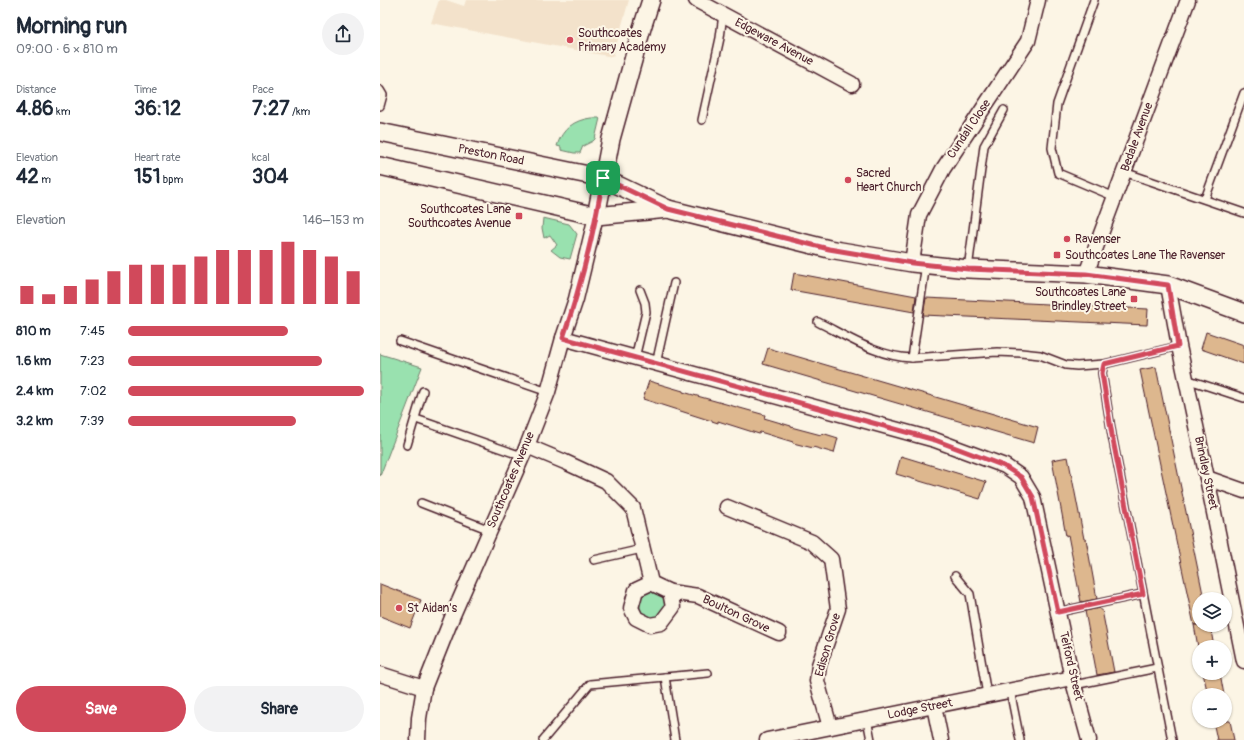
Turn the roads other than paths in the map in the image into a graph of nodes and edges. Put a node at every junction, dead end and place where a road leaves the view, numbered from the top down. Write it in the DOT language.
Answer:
graph roads {
  1 [pos="651,0"];
  2 [pos="696,0"];
  3 [pos="1038,0"];
  4 [pos="1094,0"];
  5 [pos="1188,0"];
  6 [pos="723,14"];
  7 [pos="852,84"];
  8 [pos="380,90"];
  9 [pos="1244,93"];
  10 [pos="380,106"];
  11 [pos="1004,110"];
  12 [pos="702,120"];
  13 [pos="380,132"];
  14 [pos="380,166"];
  15 [pos="1124,172"];
  16 [pos="603,178"];
  17 [pos="1115,197"];
  18 [pos="1205,199"];
  19 [pos="668,209"];
  20 [pos="1244,213"];
  21 [pos="596,216"];
  22 [pos="919,264"];
  23 [pos="968,269"];
  24 [pos="1086,274"];
  25 [pos="674,283"];
  26 [pos="1168,285"];
  27 [pos="640,290"];
  28 [pos="1244,313"];
  29 [pos="818,322"];
  30 [pos="563,338"];
  31 [pos="400,341"];
  32 [pos="1178,346"];
  33 [pos="635,358"];
  34 [pos="912,358"];
  35 [pos="656,364"];
  36 [pos="1104,364"];
  37 [pos="1186,379"];
  38 [pos="423,391"];
  39 [pos="548,392"];
  40 [pos="1244,398"];
  41 [pos="416,419"];
  42 [pos="407,444"];
  43 [pos="524,451"];
  44 [pos="1207,478"];
  45 [pos="1244,491"];
  46 [pos="421,503"];
  47 [pos="727,507"];
  48 [pos="490,530"];
  49 [pos="642,549"];
  50 [pos="594,560"];
  51 [pos="955,576"];
  52 [pos="651,583"];
  53 [pos="670,592"];
  54 [pos="1143,594"];
  55 [pos="1058,612"];
  56 [pos="779,633"];
  57 [pos="1244,661"];
  58 [pos="1157,668"];
  59 [pos="708,673"];
  60 [pos="380,674"];
  61 [pos="664,677"];
  62 [pos="1073,681"];
  63 [pos="424,688"];
  64 [pos="1010,690"];
  65 [pos="987,695"];
  66 [pos="934,706"];
  67 [pos="867,719"];
  68 [pos="830,727"];
  69 [pos="792,738"];
  70 [pos="418,740"];
  71 [pos="544,740"];
  72 [pos="675,740"];
  73 [pos="767,740"];
  74 [pos="871,740"];
  75 [pos="941,740"];
  76 [pos="1020,740"];
  77 [pos="1089,740"];
  78 [pos="1172,740"];
  1 -- 16 [label="street"];
  2 -- 6 [label="street, Edgeware Avenue"];
  3 -- 22 [label="street, Cundall Close"];
  4 -- 17 [label="lane"];
  5 -- 15 [label="street, Bedale Avenue"];
  6 -- 7 [label="street, Edgeware Avenue"];
  6 -- 12 [label="lane"];
  8 -- 10 [label="lane"];
  9 -- 18 [label="lane"];
  11 -- 23 [label="lane"];
  13 -- 16 [label="street, Preston Road"];
  14 -- 21 [label="street"];
  15 -- 17 [label="street, Bedale Avenue"];
  15 -- 18 [label="lane"];
  16 -- 19 [label="street, Preston Road"];
  16 -- 21 [label="street"];
  17 -- 24 [label="street, Bedale Avenue"];
  18 -- 20 [label="lane"];
  19 -- 21 [label="street"];
  19 -- 22 [label="street"];
  21 -- 30 [label="street, Southcoates Avenue"];
  22 -- 23 [label="street"];
  22 -- 34 [label="lane"];
  23 -- 24 [label="street"];
  24 -- 26 [label="street"];
  25 -- 35 [label="lane"];
  26 -- 28 [label="street"];
  26 -- 32 [label="street, Brindley Street"];
  27 -- 33 [label="lane"];
  29 -- 34 [label="lane"];
  30 -- 33 [label="street, Telford Street"];
  30 -- 39 [label="street, Southcoates Avenue"];
  31 -- 39 [label="lane"];
  32 -- 36 [label="lane"];
  32 -- 37 [label="street, Brindley Street"];
  33 -- 35 [label="street, Telford Street"];
  34 -- 36 [label="lane"];
  35 -- 55 [label="street, Telford Street"];
  36 -- 54 [label="lane"];
  37 -- 40 [label="lane"];
  37 -- 44 [label="street, Brindley Street"];
  38 -- 41 [label="lane"];
  39 -- 43 [label="street, Southcoates Avenue"];
  41 -- 42 [label="lane"];
  41 -- 43 [label="lane"];
  43 -- 48 [label="street, Southcoates Avenue"];
  43 -- 49 [label="street"];
  44 -- 45 [label="street"];
  44 -- 57 [label="street, Brindley Street"];
  46 -- 48 [label="lane"];
  47 -- 68 [label="street, Edison Grove"];
  48 -- 63 [label="street, Southcoates Avenue"];
  49 -- 50 [label="lane"];
  49 -- 52 [label="street"];
  51 -- 65 [label="lane"];
  52 -- 53 [label="street, Boulton Grove"];
  52 -- 53 [label="street"];
  53 -- 56 [label="street, Boulton Grove"];
  54 -- 55 [label="lane"];
  54 -- 58 [label="lane"];
  55 -- 62 [label="street, Telford Street"];
  58 -- 62 [label="lane"];
  58 -- 78 [label="lane"];
  59 -- 61 [label="lane"];
  60 -- 63 [label="street"];
  61 -- 71 [label="lane"];
  61 -- 72 [label="lane"];
  62 -- 64 [label="street, Lodge Street"];
  62 -- 77 [label="street, Telford Street"];
  63 -- 70 [label="street, Southcoates Avenue"];
  64 -- 65 [label="street, Lodge Street"];
  64 -- 76 [label="lane"];
  65 -- 66 [label="street, Lodge Street"];
  66 -- 67 [label="street, Lodge Street"];
  66 -- 75 [label="street"];
  67 -- 68 [label="street, Lodge Street"];
  67 -- 74 [label="lane"];
  68 -- 69 [label="street, Lodge Street"];
  69 -- 73 [label="street, Lodge Street"];
}
